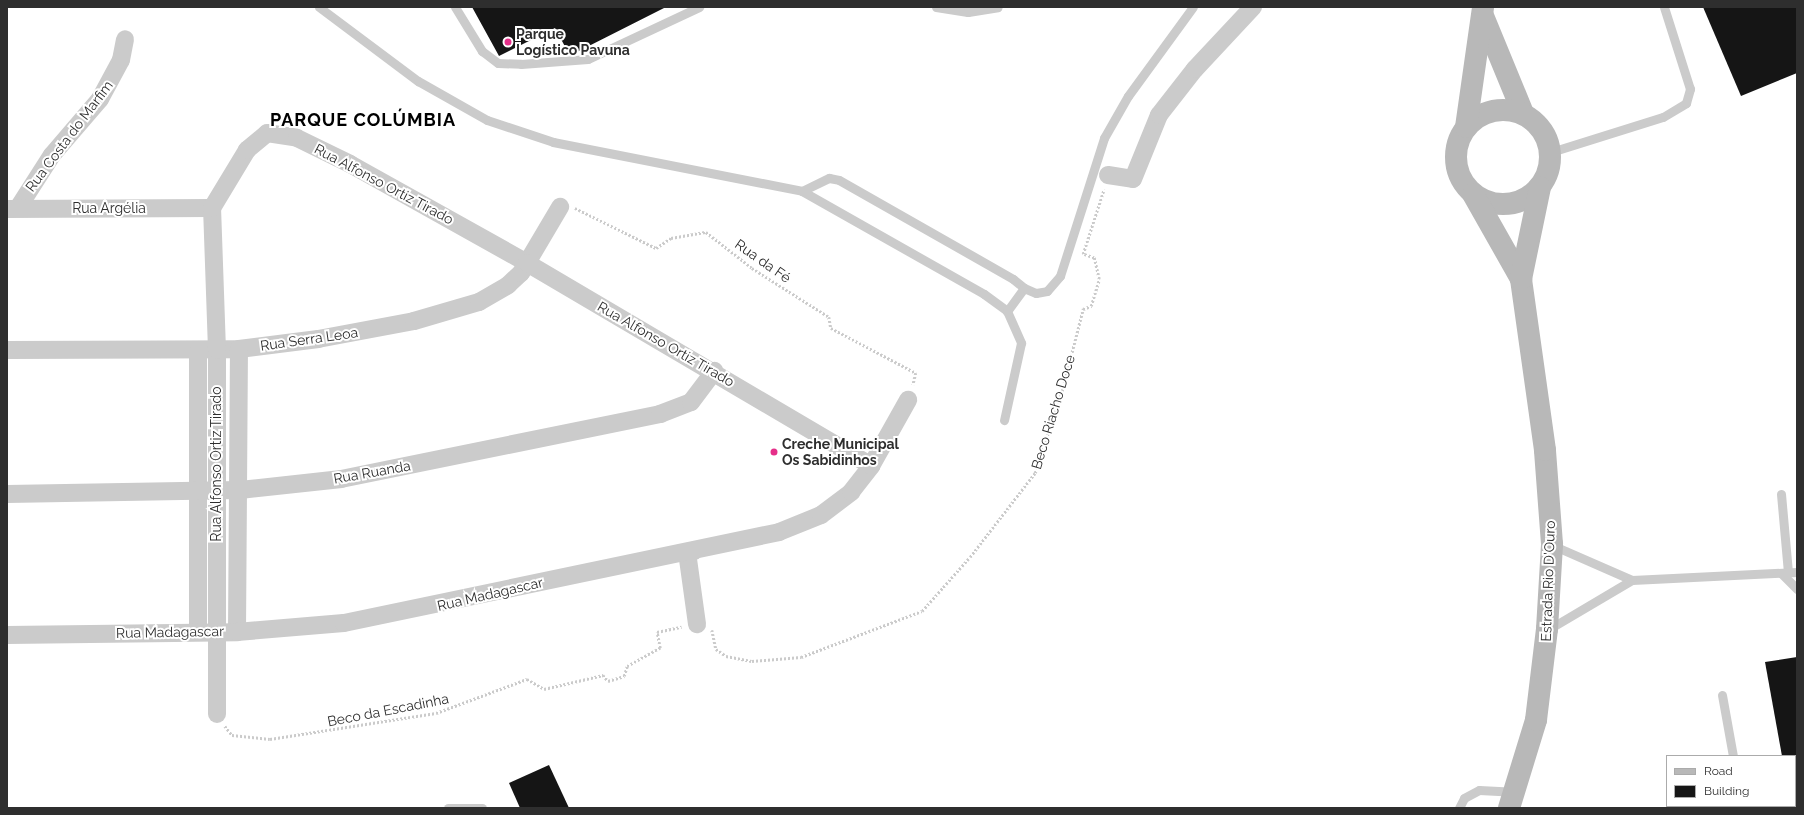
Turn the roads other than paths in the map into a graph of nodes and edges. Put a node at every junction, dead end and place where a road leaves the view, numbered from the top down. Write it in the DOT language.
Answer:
graph roads {
  1 [pos="319,7"];
  2 [pos="455,7"];
  3 [pos="699,7"];
  4 [pos="936,7"];
  5 [pos="998,7"];
  6 [pos="1193,7"];
  7 [pos="1253,7"];
  8 [pos="1664,7"];
  9 [pos="1483,12"];
  10 [pos="124,39"];
  11 [pos="1523,113"];
  12 [pos="1466,127"];
  13 [pos="1550,152"];
  14 [pos="1108,175"];
  15 [pos="1540,187"];
  16 [pos="802,191"];
  17 [pos="1473,194"];
  18 [pos="560,207"];
  19 [pos="212,208"];
  20 [pos="12,209"];
  21 [pos="527,263"];
  22 [pos="1521,279"];
  23 [pos="1024,288"];
  24 [pos="1007,311"];
  25 [pos="239,349"];
  26 [pos="7,350"];
  27 [pos="217,350"];
  28 [pos="198,352"];
  29 [pos="714,372"];
  30 [pos="908,400"];
  31 [pos="1004,420"];
  32 [pos="871,466"];
  33 [pos="198,490"];
  34 [pos="217,490"];
  35 [pos="240,490"];
  36 [pos="7,494"];
  37 [pos="1781,494"];
  38 [pos="1552,544"];
  39 [pos="690,551"];
  40 [pos="1789,573"];
  41 [pos="1632,580"];
  42 [pos="1797,589"];
  43 [pos="697,624"];
  44 [pos="1547,630"];
  45 [pos="206,632"];
  46 [pos="237,632"];
  47 [pos="7,635"];
  48 [pos="1722,695"];
  49 [pos="216,714"];
  50 [pos="1733,755"];
  51 [pos="1512,800"];
  52 [pos="448,808"];
  53 [pos="482,808"];
  54 [pos="1459,808"];
  1 -- 16 [label="lane"];
  2 -- 3 [label="lane"];
  4 -- 5 [label="lane"];
  6 -- 23 [label="lane"];
  7 -- 14 [label="street"];
  8 -- 13 [label="lane"];
  9 -- 11 [label="street"];
  9 -- 12 [label="street"];
  10 -- 20 [label="street, Rua Costa do Marfim"];
  11 -- 12 [label="street"];
  11 -- 13 [label="street"];
  12 -- 17 [label="street"];
  13 -- 15 [label="street"];
  15 -- 17 [label="street"];
  15 -- 22 [label="street, Estrada Rio D'Ouro"];
  16 -- 23 [label="lane"];
  16 -- 24 [label="lane"];
  17 -- 22 [label="street, Estrada Rio D'Ouro"];
  18 -- 21 [label="street, Rua Serra Leoa"];
  19 -- 20 [label="street, Rua Argélia"];
  19 -- 21 [label="street, Rua Alfonso Ortiz Tirado"];
  19 -- 27 [label="street, Rua Alfonso Ortiz Tirado"];
  21 -- 25 [label="street, Rua Serra Leoa"];
  21 -- 29 [label="street, Rua Alfonso Ortiz Tirado"];
  22 -- 38 [label="street, Estrada Rio D'Ouro"];
  23 -- 24 [label="lane"];
  24 -- 31 [label="lane"];
  25 -- 27 [label="street, Rua Serra Leoa"];
  25 -- 35 [label="street, Rua Alfonso Ortiz Tirado"];
  26 -- 28 [label="street, Rua Serra Leoa"];
  27 -- 28 [label="street, Rua Serra Leoa"];
  27 -- 34 [label="street, Rua Alfonso Ortiz Tirado"];
  28 -- 33 [label="street, Rua Alfonso Ortiz Tirado"];
  29 -- 32 [label="street, Rua Alfonso Ortiz Tirado"];
  29 -- 35 [label="street, Rua Ruanda"];
  30 -- 32 [label="street, Rua Madagascar"];
  32 -- 39 [label="street, Rua Madagascar"];
  33 -- 34 [label="street, Rua Ruanda"];
  33 -- 36 [label="street, Rua Ruanda"];
  33 -- 45 [label="street, Rua Alfonso Ortiz Tirado"];
  34 -- 35 [label="street, Rua Ruanda"];
  34 -- 45 [label="street, Rua Alfonso Ortiz Tirado"];
  35 -- 46 [label="street, Rua Alfonso Ortiz Tirado"];
  37 -- 40 [label="lane"];
  38 -- 41 [label="lane"];
  38 -- 44 [label="street, Estrada Rio D'Ouro"];
  39 -- 43 [label="street"];
  39 -- 46 [label="street, Rua Madagascar"];
  40 -- 41 [label="lane"];
  40 -- 42 [label="lane"];
  41 -- 44 [label="lane"];
  44 -- 51 [label="street, Estrada Rio D'Ouro"];
  45 -- 46 [label="street, Rua Madagascar"];
  45 -- 47 [label="street, Rua Madagascar"];
  45 -- 49 [label="street, Rua Alfonso Ortiz Tirado"];
  48 -- 50 [label="lane"];
  51 -- 54 [label="lane"];
  52 -- 53 [label="lane"];
}
